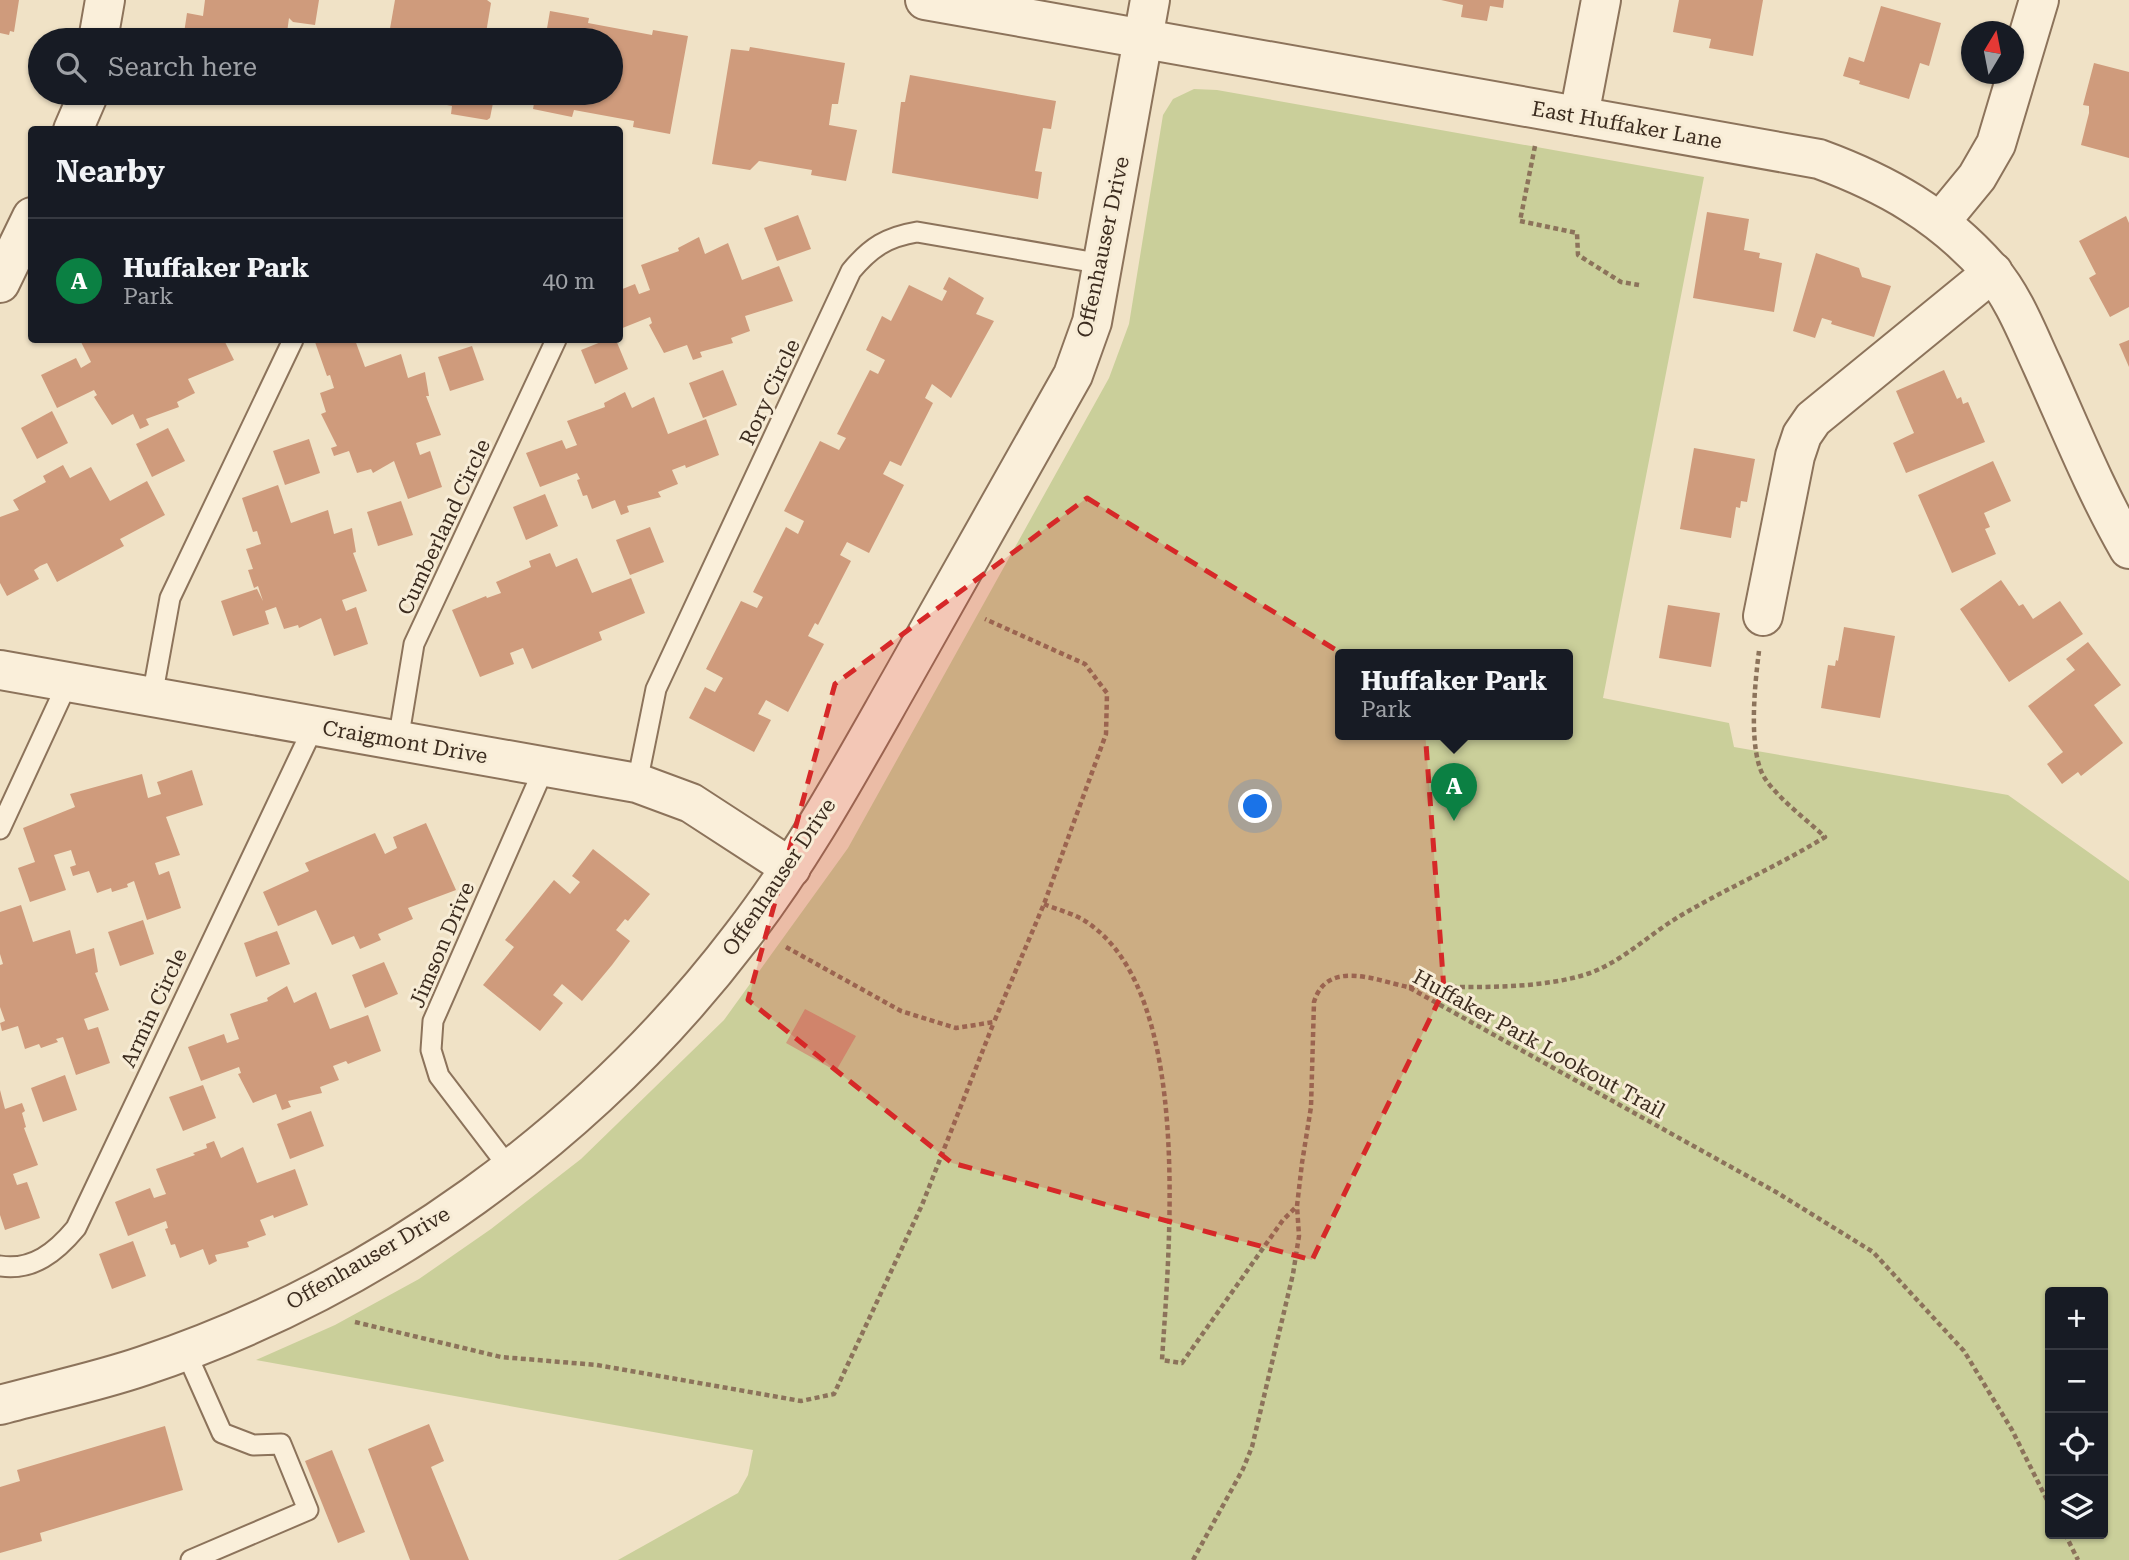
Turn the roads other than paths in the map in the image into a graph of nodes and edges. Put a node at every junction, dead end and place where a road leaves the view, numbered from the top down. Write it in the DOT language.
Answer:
graph roads {
  1 [pos="105,0"];
  2 [pos="925,0"];
  3 [pos="1150,0"];
  4 [pos="1601,0"];
  5 [pos="2039,0"];
  6 [pos="100,28"];
  7 [pos="1143,39"];
  8 [pos="84,105"];
  9 [pos="1579,116"];
  10 [pos="75,126"];
  11 [pos="1940,222"];
  12 [pos="28,225"];
  13 [pos="1103,264"];
  14 [pos="1993,272"];
  15 [pos="0,283"];
  16 [pos="292,343"];
  17 [pos="555,343"];
  18 [pos="2129,549"];
  19 [pos="1763,616"];
  20 [pos="0,670"];
  21 [pos="68,682"];
  22 [pos="152,697"];
  23 [pos="314,726"];
  24 [pos="398,741"];
  25 [pos="545,766"];
  26 [pos="637,783"];
  27 [pos="0,829"];
  28 [pos="791,867"];
  29 [pos="510,1169"];
  30 [pos="0,1266"];
  31 [pos="185,1350"];
  32 [pos="0,1405"];
  33 [pos="191,1560"];
  1 -- 6 [label="street"];
  2 -- 7 [label="street, East Huffaker Lane"];
  3 -- 7 [label="street, Offenhauser Drive"];
  4 -- 9 [label="street"];
  5 -- 11 [label="street"];
  7 -- 9 [label="street, East Huffaker Lane"];
  7 -- 13 [label="street, Offenhauser Drive"];
  8 -- 10 [label="street"];
  9 -- 11 [label="street, East Huffaker Lane"];
  11 -- 14 [label="street, East Huffaker Lane"];
  12 -- 15 [label="street"];
  13 -- 26 [label="lane, Rory Circle"];
  13 -- 28 [label="street, Offenhauser Drive"];
  14 -- 18 [label="street, East Huffaker Lane"];
  14 -- 19 [label="street"];
  16 -- 22 [label="lane"];
  17 -- 24 [label="lane, Cumberland Circle"];
  20 -- 21 [label="street, Craigmont Drive"];
  21 -- 22 [label="street, Craigmont Drive"];
  21 -- 27 [label="lane"];
  22 -- 23 [label="street, Craigmont Drive"];
  23 -- 24 [label="street, Craigmont Drive"];
  23 -- 30 [label="lane, Armin Circle"];
  24 -- 25 [label="street, Craigmont Drive"];
  25 -- 26 [label="street, Craigmont Drive"];
  25 -- 29 [label="lane, Jimson Drive"];
  26 -- 28 [label="street, Craigmont Drive"];
  28 -- 29 [label="street, Offenhauser Drive"];
  29 -- 31 [label="street, Offenhauser Drive"];
  31 -- 32 [label="street, Offenhauser Drive"];
  31 -- 33 [label="lane"];
}
